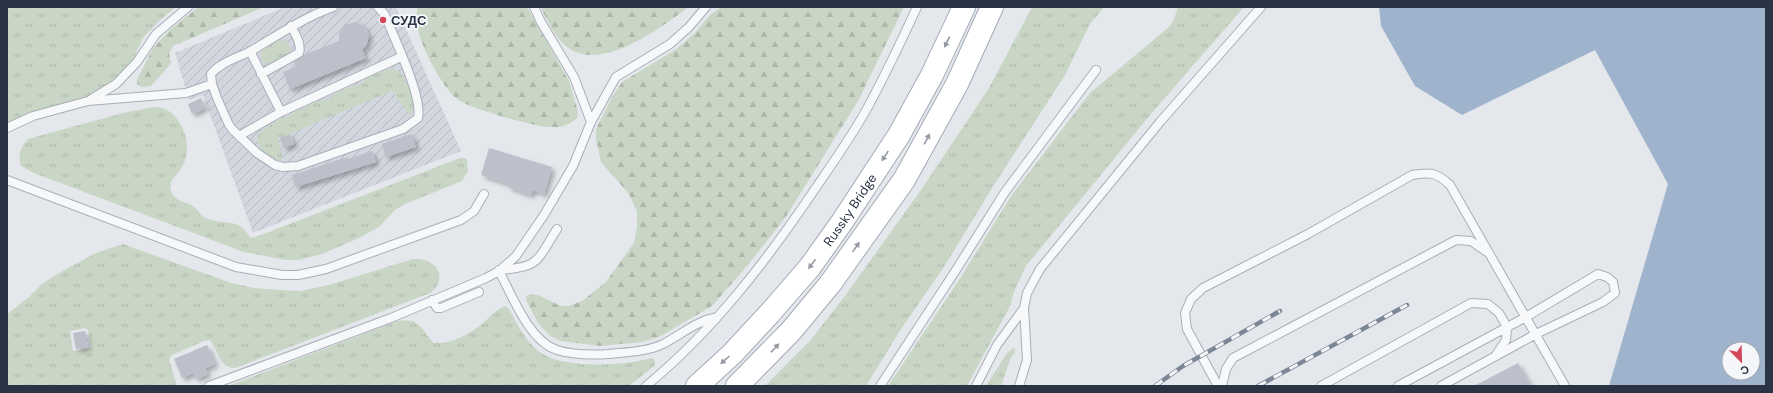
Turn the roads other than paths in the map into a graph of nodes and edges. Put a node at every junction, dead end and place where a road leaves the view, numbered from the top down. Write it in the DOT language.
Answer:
graph roads {
  1 [pos="188,7"];
  2 [pos="333,7"];
  3 [pos="378,7"];
  4 [pos="534,7"];
  5 [pos="706,7"];
  6 [pos="917,7"];
  7 [pos="964,7"];
  8 [pos="992,7"];
  9 [pos="1261,7"];
  10 [pos="291,26"];
  11 [pos="250,51"];
  12 [pos="401,57"];
  13 [pos="1096,70"];
  14 [pos="262,74"];
  15 [pos="212,84"];
  16 [pos="88,101"];
  17 [pos="281,112"];
  18 [pos="591,122"];
  19 [pos="7,128"];
  20 [pos="239,136"];
  21 [pos="7,180"];
  22 [pos="484,194"];
  23 [pos="557,229"];
  24 [pos="1489,254"];
  25 [pos="499,270"];
  26 [pos="479,292"];
  27 [pos="432,300"];
  28 [pos="1024,308"];
  29 [pos="717,317"];
  30 [pos="1526,317"];
  31 [pos="1508,327"];
  32 [pos="1536,334"];
  33 [pos="1496,356"];
  34 [pos="209,386"];
  35 [pos="646,386"];
  36 [pos="697,386"];
  37 [pos="737,386"];
  38 [pos="880,386"];
  39 [pos="976,386"];
  40 [pos="1019,386"];
  41 [pos="1218,386"];
  42 [pos="1222,386"];
  43 [pos="1321,386"];
  44 [pos="1398,386"];
  45 [pos="1441,386"];
  46 [pos="1565,386"];
  1 -- 16 [label="lane"];
  2 -- 10 [label="lane"];
  3 -- 12 [label="lane"];
  4 -- 18 [label="lane"];
  5 -- 18 [label="lane"];
  6 -- 29 [label="lane"];
  7 -- 36 [label="main road, Russky Bridge, one-way"];
  37 -- 8 [label="main road, Russky Bridge, one-way"];
  9 -- 28 [label="lane"];
  10 -- 11 [label="lane"];
  10 -- 14 [label="lane"];
  11 -- 14 [label="lane"];
  11 -- 15 [label="lane"];
  12 -- 17 [label="lane"];
  12 -- 20 [label="lane"];
  13 -- 38 [label="lane"];
  14 -- 17 [label="lane"];
  15 -- 16 [label="lane"];
  15 -- 20 [label="lane"];
  16 -- 19 [label="lane"];
  17 -- 20 [label="lane"];
  18 -- 25 [label="lane"];
  21 -- 22 [label="lane"];
  23 -- 25 [label="lane"];
  24 -- 30 [label="lane"];
  24 -- 41 [label="lane"];
  24 -- 42 [label="lane"];
  25 -- 27 [label="lane"];
  25 -- 29 [label="lane"];
  26 -- 27 [label="lane"];
  27 -- 34 [label="lane"];
  28 -- 39 [label="lane"];
  28 -- 40 [label="lane"];
  29 -- 35 [label="lane"];
  30 -- 31 [label="lane"];
  30 -- 32 [label="lane"];
  30 -- 32 [label="lane"];
  31 -- 33 [label="lane"];
  31 -- 43 [label="lane"];
  31 -- 44 [label="lane"];
  32 -- 33 [label="lane"];
  32 -- 46 [label="lane"];
  33 -- 45 [label="lane"];
}
